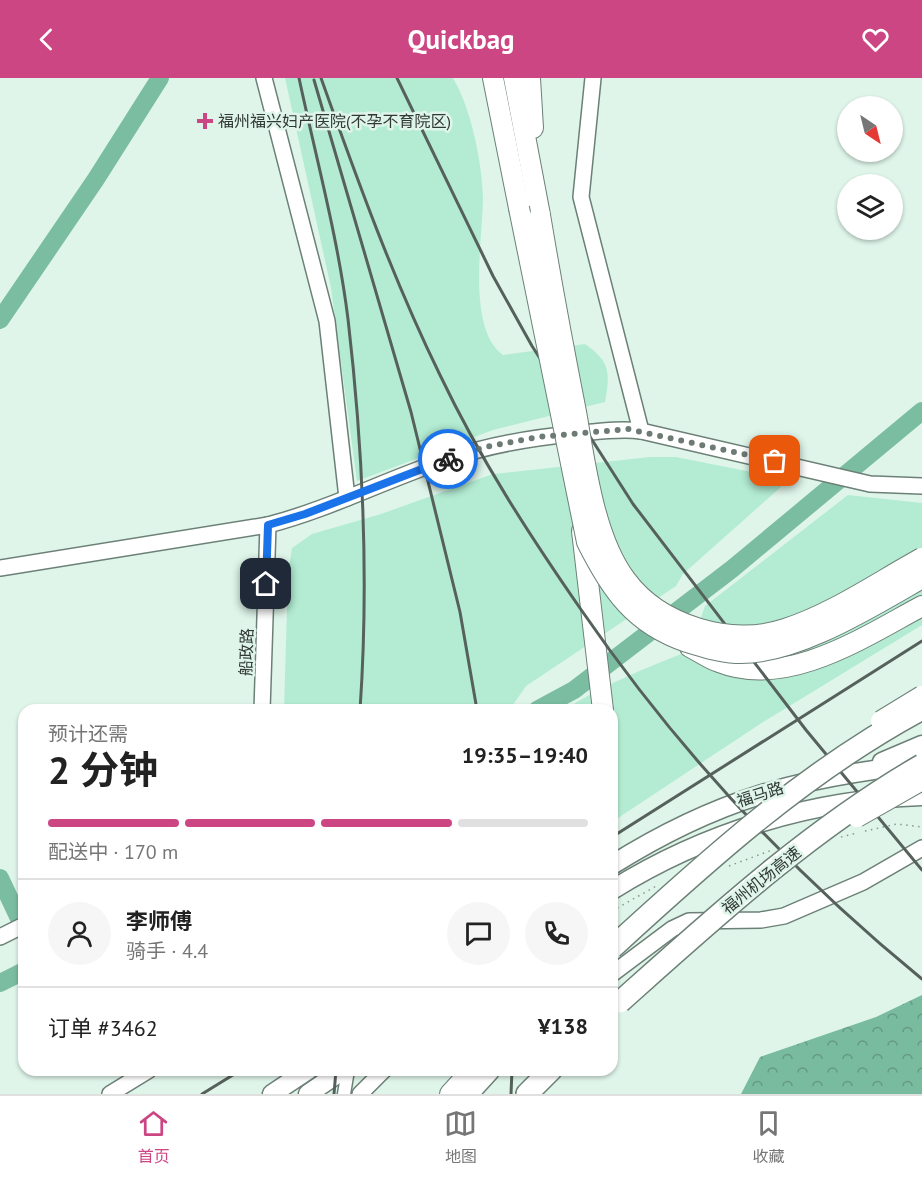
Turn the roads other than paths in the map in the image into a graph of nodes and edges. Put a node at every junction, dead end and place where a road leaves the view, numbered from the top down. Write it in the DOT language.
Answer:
graph roads {
  1 [pos="264,78"];
  2 [pos="514,78"];
  3 [pos="530,78"];
  4 [pos="593,78"];
  5 [pos="493,81"];
  6 [pos="534,185"];
  7 [pos="641,431"];
  8 [pos="922,486"];
  9 [pos="347,498"];
  10 [pos="580,510"];
  11 [pos="268,525"];
  12 [pos="922,558"];
  13 [pos="0,568"];
  14 [pos="922,578"];
  15 [pos="922,606"];
  16 [pos="669,636"];
  17 [pos="922,696"];
  18 [pos="261,704"];
  19 [pos="602,704"];
  20 [pos="922,709"];
  21 [pos="922,745"];
  22 [pos="922,765"];
  23 [pos="856,772"];
  24 [pos="922,780"];
  25 [pos="795,790"];
  26 [pos="922,796"];
  27 [pos="922,848"];
  28 [pos="792,854"];
  29 [pos="618,863"];
  30 [pos="618,887"];
  31 [pos="18,928"];
  32 [pos="0,937"];
  33 [pos="618,942"];
  34 [pos="618,969"];
  35 [pos="618,1005"];
  36 [pos="138,1076"];
  37 [pos="299,1076"];
  38 [pos="334,1076"];
  39 [pos="347,1076"];
  40 [pos="378,1076"];
  41 [pos="466,1076"];
  42 [pos="484,1076"];
  43 [pos="544,1076"];
  44 [pos="110,1094"];
  45 [pos="272,1094"];
  46 [pos="308,1094"];
  47 [pos="344,1094"];
  48 [pos="360,1094"];
  49 [pos="450,1094"];
  50 [pos="467,1094"];
  51 [pos="527,1094"];
  1 -- 9 [label="street"];
  2 -- 6 [label="highway"];
  3 -- 6 [label="highway"];
  4 -- 7 [label="street"];
  5 -- 10 [label="highway, bridge"];
  6 -- 12 [label="highway, bridge"];
  7 -- 8 [label="street"];
  7 -- 9 [label="street"];
  9 -- 11 [label="street"];
  10 -- 16 [label="highway, bridge"];
  10 -- 19 [label="highway, bridge"];
  11 -- 13 [label="street"];
  11 -- 18 [label="street, 船政路"];
  14 -- 16 [label="highway, bridge"];
  15 -- 16 [label="highway, bridge"];
  17 -- 25 [label="highway, bridge"];
  20 -- 25 [label="highway, bridge"];
  21 -- 23 [label="main road"];
  22 -- 23 [label="main road, 福马路"];
  22 -- 28 [label="highway, 福州机场高速, bridge"];
  23 -- 29 [label="main road, 福马路"];
  24 -- 28 [label="highway, bridge"];
  25 -- 33 [label="highway, bridge"];
  26 -- 30 [label="main road, 福马路"];
  27 -- 34 [label="street"];
  28 -- 35 [label="highway, 福州机场高速, bridge"];
  31 -- 32 [label="street"];
  36 -- 44 [label="street"];
  37 -- 45 [label="main road"];
  38 -- 46 [label="main road"];
  39 -- 47 [label="street"];
  40 -- 48 [label="street"];
  41 -- 49 [label="highway"];
  42 -- 50 [label="highway"];
  43 -- 51 [label="highway"];
}
